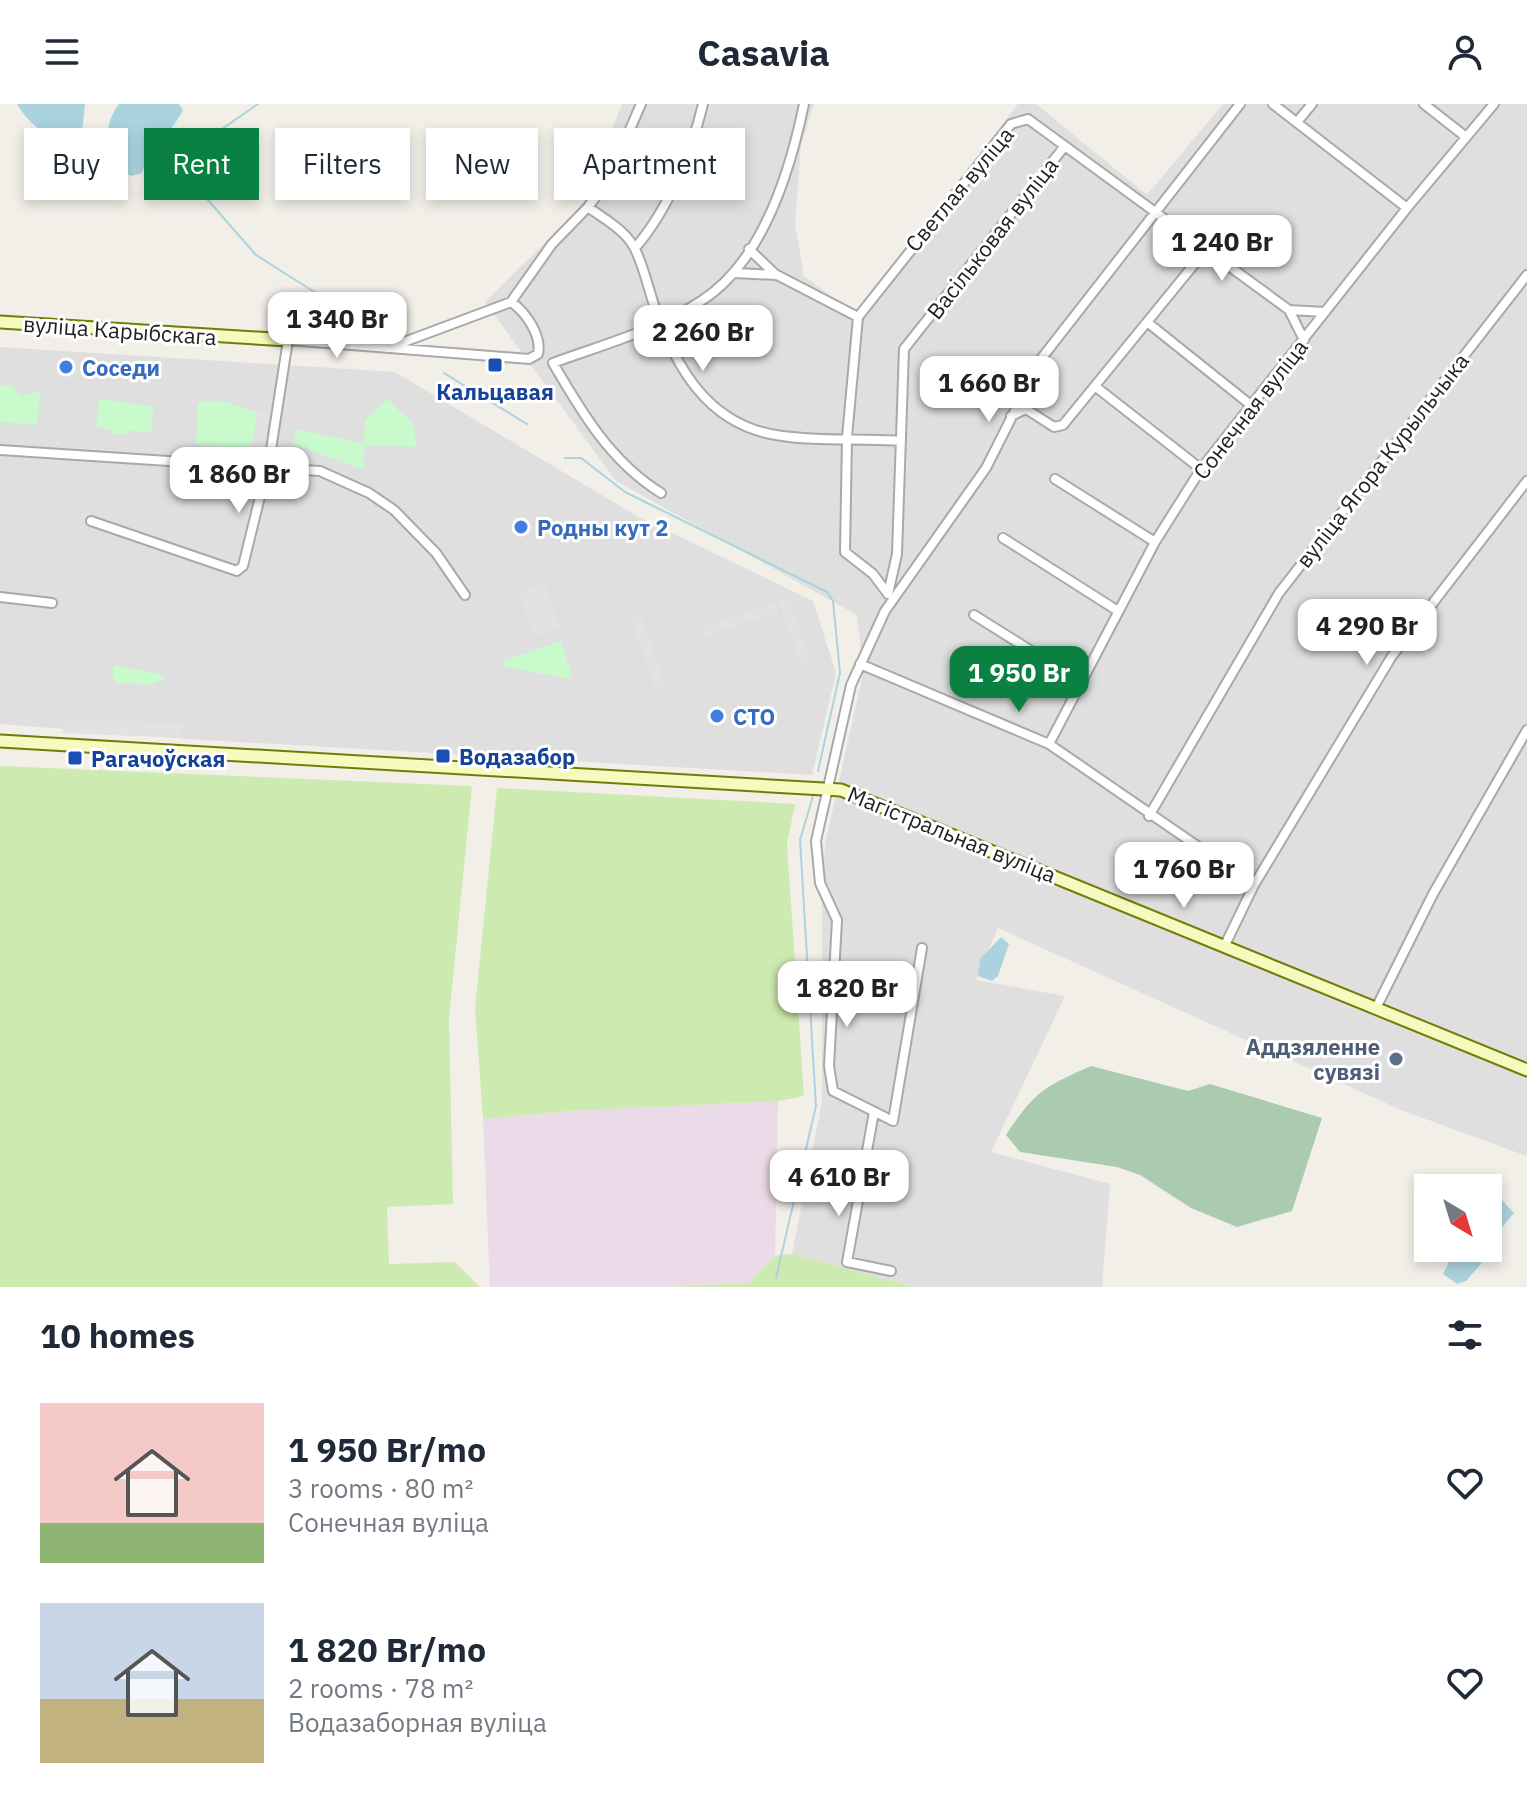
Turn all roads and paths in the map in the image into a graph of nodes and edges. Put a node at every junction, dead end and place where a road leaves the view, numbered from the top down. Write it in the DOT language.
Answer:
graph roads {
  1 [pos="641,104"];
  2 [pos="703,104"];
  3 [pos="804,104"];
  4 [pos="1240,104"];
  5 [pos="1273,104"];
  6 [pos="1312,104"];
  7 [pos="1424,104"];
  8 [pos="1494,104"];
  9 [pos="1297,122"];
  10 [pos="1466,137"];
  11 [pos="1064,147"];
  12 [pos="588,207"];
  13 [pos="1407,208"];
  14 [pos="1154,214"];
  15 [pos="635,248"];
  16 [pos="749,249"];
  17 [pos="1205,251"];
  18 [pos="735,273"];
  19 [pos="777,275"];
  20 [pos="1527,275"];
  21 [pos="511,302"];
  22 [pos="1289,310"];
  23 [pos="1325,312"];
  24 [pos="858,317"];
  25 [pos="0,322"];
  26 [pos="660,322"];
  27 [pos="1147,322"];
  28 [pos="288,340"];
  29 [pos="1304,340"];
  30 [pos="388,348"];
  31 [pos="535,358"];
  32 [pos="553,363"];
  33 [pos="1096,387"];
  34 [pos="1252,406"];
  35 [pos="1011,416"];
  36 [pos="847,437"];
  37 [pos="899,441"];
  38 [pos="0,450"];
  39 [pos="268,465"];
  40 [pos="1201,469"];
  41 [pos="1055,479"];
  42 [pos="1527,481"];
  43 [pos="661,493"];
  44 [pos="91,521"];
  45 [pos="1003,538"];
  46 [pos="1155,542"];
  47 [pos="894,575"];
  48 [pos="906,581"];
  49 [pos="888,594"];
  50 [pos="465,595"];
  51 [pos="0,597"];
  52 [pos="52,603"];
  53 [pos="885,611"];
  54 [pos="1118,611"];
  55 [pos="974,615"];
  56 [pos="860,664"];
  57 [pos="1081,682"];
  58 [pos="1527,730"];
  59 [pos="0,741"];
  60 [pos="1049,744"];
  61 [pos="830,788"];
  62 [pos="1149,816"];
  63 [pos="1254,885"];
  64 [pos="1225,945"];
  65 [pos="922,948"];
  66 [pos="1376,1008"];
  67 [pos="1527,1070"];
  68 [pos="874,1112"];
  69 [pos="891,1271"];
  1 -- 12 [label="street"];
  2 -- 15 [label="street"];
  3 -- 16 [label="street"];
  4 -- 14 [label="street"];
  5 -- 9 [label="street"];
  6 -- 9 [label="street"];
  7 -- 10 [label="street"];
  8 -- 10 [label="street, Сонечная вуліца"];
  9 -- 13 [label="street"];
  10 -- 13 [label="street, Сонечная вуліца"];
  11 -- 14 [label="street, Светлая вуліца"];
  11 -- 24 [label="street, Светлая вуліца"];
  11 -- 37 [label="street, Васільковая вуліца"];
  12 -- 15 [label="street"];
  12 -- 21 [label="street"];
  13 -- 23 [label="street, Сонечная вуліца"];
  14 -- 17 [label="street, Светлая вуліца"];
  14 -- 35 [label="street"];
  15 -- 26 [label="street"];
  16 -- 18 [label="street"];
  16 -- 19 [label="street"];
  17 -- 22 [label="street, Светлая вуліца"];
  17 -- 27 [label="street"];
  18 -- 19 [label="street"];
  18 -- 26 [label="street"];
  19 -- 24 [label="street"];
  20 -- 62 [label="street, вуліца Ягора Курыльчыка"];
  21 -- 30 [label="street"];
  21 -- 31 [label="street"];
  22 -- 23 [label="street"];
  22 -- 29 [label="street"];
  23 -- 29 [label="street, Сонечная вуліца"];
  24 -- 36 [label="street"];
  25 -- 28 [label="main road, вуліца Карыбскага"];
  26 -- 32 [label="street"];
  26 -- 36 [label="street"];
  27 -- 33 [label="street"];
  27 -- 34 [label="street"];
  28 -- 30 [label="street"];
  28 -- 39 [label="street"];
  29 -- 34 [label="street, Сонечная вуліца"];
  30 -- 31 [label="street"];
  31 -- 32 [label="street"];
  32 -- 43 [label="street"];
  33 -- 35 [label="street"];
  33 -- 40 [label="street"];
  34 -- 40 [label="street, Сонечная вуліца"];
  35 -- 48 [label="street"];
  36 -- 37 [label="street"];
  36 -- 49 [label="street"];
  37 -- 47 [label="street, Васільковая вуліца"];
  38 -- 39 [label="street"];
  39 -- 44 [label="street"];
  39 -- 50 [label="street"];
  40 -- 46 [label="street, Сонечная вуліца"];
  41 -- 46 [label="street"];
  42 -- 63 [label="street"];
  45 -- 54 [label="street"];
  46 -- 54 [label="street, Сонечная вуліца"];
  47 -- 48 [label="street"];
  47 -- 49 [label="street, Васільковая вуліца"];
  48 -- 53 [label="street"];
  49 -- 53 [label="street, Васільковая вуліца"];
  51 -- 52 [label="street"];
  53 -- 56 [label="street"];
  54 -- 57 [label="street, Сонечная вуліца"];
  55 -- 57 [label="street"];
  56 -- 60 [label="street"];
  56 -- 61 [label="street"];
  57 -- 60 [label="street, Сонечная вуліца"];
  58 -- 66 [label="street"];
  59 -- 61 [label="main road, Магістральная вуліца"];
  60 -- 62 [label="street"];
  61 -- 64 [label="main road, Магістральная вуліца"];
  61 -- 68 [label="street"];
  62 -- 63 [label="street"];
  63 -- 64 [label="street"];
  64 -- 66 [label="main road, Магістральная вуліца"];
  65 -- 68 [label="street"];
  66 -- 67 [label="main road, Магістральная вуліца"];
  68 -- 69 [label="street"];
}
